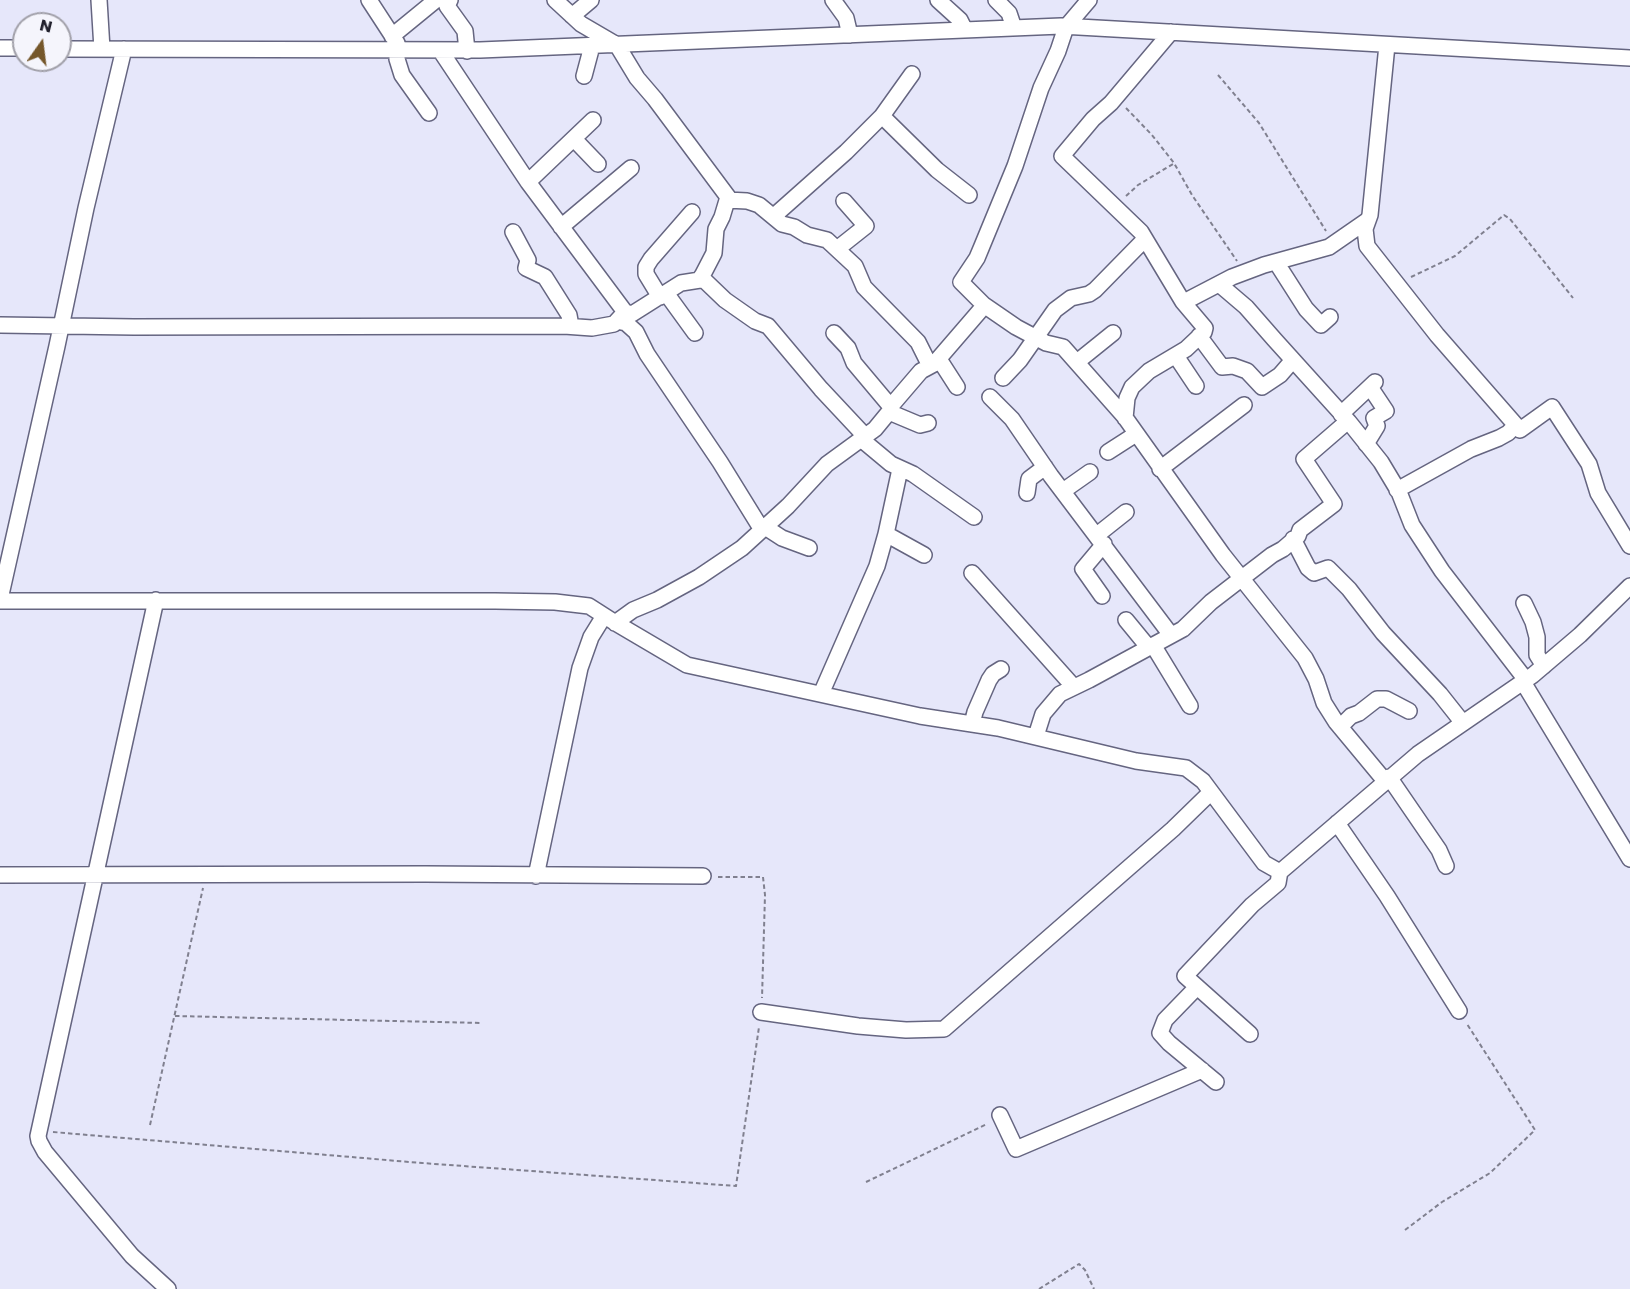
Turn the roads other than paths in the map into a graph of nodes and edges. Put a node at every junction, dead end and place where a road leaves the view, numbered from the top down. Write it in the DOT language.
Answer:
graph roads {
  1 [pos="99,0"];
  2 [pos="369,0"];
  3 [pos="436,0"];
  4 [pos="450,0"];
  5 [pos="555,0"];
  6 [pos="591,0"];
  7 [pos="833,0"];
  8 [pos="938,0"];
  9 [pos="996,0"];
  10 [pos="1089,0"];
  11 [pos="572,16"];
  12 [pos="1066,27"];
  13 [pos="1014,28"];
  14 [pos="965,30"];
  15 [pos="1171,32"];
  16 [pos="850,35"];
  17 [pos="395,43"];
  18 [pos="617,45"];
  19 [pos="1387,45"];
  20 [pos="592,46"];
  21 [pos="72,49"];
  22 [pos="102,49"];
  23 [pos="124,49"];
  24 [pos="440,50"];
  25 [pos="467,51"];
  26 [pos="1630,58"];
  27 [pos="912,74"];
  28 [pos="584,75"];
  29 [pos="429,113"];
  30 [pos="882,116"];
  31 [pos="593,120"];
  32 [pos="574,139"];
  33 [pos="598,164"];
  34 [pos="631,168"];
  35 [pos="528,182"];
  36 [pos="969,195"];
  37 [pos="727,201"];
  38 [pos="844,201"];
  39 [pos="692,212"];
  40 [pos="774,216"];
  41 [pos="1368,220"];
  42 [pos="561,227"];
  43 [pos="513,232"];
  44 [pos="1145,239"];
  45 [pos="837,249"];
  46 [pos="1276,262"];
  47 [pos="701,277"];
  48 [pos="1219,284"];
  49 [pos="663,295"];
  50 [pos="1184,302"];
  51 [pos="984,306"];
  52 [pos="621,317"];
  53 [pos="1330,317"];
  54 [pos="0,325"];
  55 [pos="571,326"];
  56 [pos="694,333"];
  57 [pos="834,333"];
  58 [pos="1113,333"];
  59 [pos="1199,336"];
  60 [pos="1035,337"];
  61 [pos="1176,356"];
  62 [pos="1293,360"];
  63 [pos="934,362"];
  64 [pos="1077,362"];
  65 [pos="1003,378"];
  66 [pos="1196,386"];
  67 [pos="957,387"];
  68 [pos="990,397"];
  69 [pos="1244,405"];
  70 [pos="890,409"];
  71 [pos="1344,417"];
  72 [pos="1125,418"];
  73 [pos="928,423"];
  74 [pos="1516,425"];
  75 [pos="1136,434"];
  76 [pos="863,437"];
  77 [pos="1366,444"];
  78 [pos="1107,452"];
  79 [pos="1045,467"];
  80 [pos="900,469"];
  81 [pos="1160,469"];
  82 [pos="1090,472"];
  83 [pos="1397,490"];
  84 [pos="1064,491"];
  85 [pos="1027,493"];
  86 [pos="1126,512"];
  87 [pos="974,517"];
  88 [pos="764,528"];
  89 [pos="886,534"];
  90 [pos="1293,539"];
  91 [pos="1101,540"];
  92 [pos="1630,546"];
  93 [pos="809,548"];
  94 [pos="924,555"];
  95 [pos="972,573"];
  96 [pos="1242,579"];
  97 [pos="1630,586"];
  98 [pos="1102,596"];
  99 [pos="0,600"];
  100 [pos="156,600"];
  101 [pos="1524,603"];
  102 [pos="609,619"];
  103 [pos="1126,620"];
  104 [pos="1171,635"];
  105 [pos="1151,646"];
  106 [pos="1544,666"];
  107 [pos="1001,669"];
  108 [pos="1524,681"];
  109 [pos="1073,686"];
  110 [pos="821,694"];
  111 [pos="1190,706"];
  112 [pos="1409,711"];
  113 [pos="1463,723"];
  114 [pos="972,724"];
  115 [pos="1340,727"];
  116 [pos="1036,736"];
  117 [pos="1387,779"];
  118 [pos="1210,793"];
  119 [pos="1337,823"];
  120 [pos="1630,859"];
  121 [pos="1446,866"];
  122 [pos="1280,871"];
  123 [pos="0,875"];
  124 [pos="96,876"];
  125 [pos="536,876"];
  126 [pos="704,876"];
  127 [pos="1197,987"];
  128 [pos="1459,1011"];
  129 [pos="760,1012"];
  130 [pos="1250,1034"];
  131 [pos="1202,1070"];
  132 [pos="1216,1082"];
  133 [pos="1000,1116"];
  134 [pos="168,1289"];
  1 -- 22 [label="street"];
  2 -- 17 [label="street"];
  3 -- 17 [label="street"];
  4 -- 25 [label="street"];
  5 -- 11 [label="street"];
  6 -- 11 [label="street"];
  7 -- 16 [label="street"];
  8 -- 14 [label="street"];
  9 -- 13 [label="street"];
  10 -- 12 [label="street"];
  11 -- 18 [label="street"];
  12 -- 13 [label="street"];
  12 -- 15 [label="street"];
  12 -- 51 [label="street"];
  13 -- 14 [label="street"];
  14 -- 16 [label="street"];
  15 -- 19 [label="street"];
  15 -- 44 [label="street"];
  16 -- 18 [label="street"];
  17 -- 23 [label="street"];
  17 -- 24 [label="street"];
  17 -- 29 [label="street"];
  18 -- 20 [label="street"];
  18 -- 37 [label="street"];
  19 -- 26 [label="street"];
  19 -- 41 [label="street"];
  20 -- 25 [label="street"];
  20 -- 28 [label="street"];
  21 -- 22 [label="street"];
  22 -- 23 [label="street"];
  23 -- 99 [label="street"];
  24 -- 25 [label="street"];
  24 -- 35 [label="street"];
  27 -- 30 [label="street"];
  30 -- 36 [label="street"];
  30 -- 40 [label="street"];
  31 -- 32 [label="street"];
  32 -- 33 [label="street"];
  32 -- 35 [label="street"];
  34 -- 42 [label="street"];
  35 -- 42 [label="street"];
  37 -- 40 [label="street"];
  37 -- 47 [label="street"];
  38 -- 45 [label="street"];
  39 -- 49 [label="street"];
  40 -- 45 [label="street"];
  41 -- 46 [label="street"];
  41 -- 74 [label="street"];
  42 -- 52 [label="street"];
  43 -- 55 [label="street"];
  44 -- 50 [label="street"];
  44 -- 60 [label="street"];
  45 -- 63 [label="street"];
  46 -- 48 [label="street"];
  46 -- 53 [label="street"];
  47 -- 49 [label="street"];
  47 -- 76 [label="street"];
  48 -- 50 [label="street"];
  48 -- 62 [label="street"];
  49 -- 52 [label="street"];
  49 -- 56 [label="street"];
  50 -- 59 [label="street"];
  51 -- 60 [label="street"];
  51 -- 63 [label="street"];
  52 -- 55 [label="street"];
  52 -- 88 [label="street"];
  54 -- 55 [label="street"];
  57 -- 70 [label="street"];
  58 -- 64 [label="street"];
  59 -- 61 [label="street"];
  59 -- 62 [label="street"];
  60 -- 64 [label="street"];
  60 -- 65 [label="street"];
  61 -- 66 [label="street"];
  61 -- 72 [label="street"];
  62 -- 71 [label="street"];
  63 -- 67 [label="street"];
  63 -- 70 [label="street"];
  64 -- 72 [label="street"];
  68 -- 79 [label="street"];
  69 -- 81 [label="street"];
  70 -- 73 [label="street"];
  70 -- 76 [label="street"];
  71 -- 77 [label="street"];
  71 -- 77 [label="street"];
  71 -- 90 [label="street"];
  72 -- 75 [label="street"];
  74 -- 83 [label="street"];
  74 -- 92 [label="street"];
  75 -- 78 [label="street"];
  75 -- 81 [label="street"];
  76 -- 80 [label="street"];
  76 -- 88 [label="street"];
  77 -- 83 [label="street"];
  79 -- 84 [label="street"];
  79 -- 85 [label="street"];
  80 -- 87 [label="street"];
  80 -- 89 [label="street"];
  81 -- 96 [label="street"];
  82 -- 84 [label="street"];
  83 -- 108 [label="street"];
  84 -- 91 [label="street"];
  86 -- 91 [label="street"];
  88 -- 93 [label="street"];
  88 -- 102 [label="street"];
  89 -- 94 [label="street"];
  89 -- 110 [label="street"];
  90 -- 96 [label="street"];
  90 -- 113 [label="street"];
  91 -- 98 [label="street"];
  91 -- 104 [label="street"];
  95 -- 109 [label="street"];
  96 -- 104 [label="street"];
  96 -- 115 [label="street"];
  97 -- 106 [label="street"];
  99 -- 100 [label="street"];
  100 -- 102 [label="street"];
  100 -- 124 [label="street"];
  101 -- 106 [label="street"];
  102 -- 110 [label="street"];
  102 -- 125 [label="street"];
  103 -- 105 [label="street"];
  104 -- 105 [label="street"];
  105 -- 109 [label="street"];
  105 -- 111 [label="street"];
  106 -- 108 [label="street"];
  107 -- 114 [label="street"];
  108 -- 113 [label="street"];
  108 -- 120 [label="street"];
  109 -- 116 [label="street"];
  110 -- 114 [label="street"];
  112 -- 115 [label="street"];
  113 -- 117 [label="street"];
  114 -- 116 [label="street"];
  115 -- 117 [label="street"];
  116 -- 118 [label="street"];
  117 -- 119 [label="street"];
  117 -- 121 [label="street"];
  118 -- 122 [label="street"];
  118 -- 129 [label="street"];
  119 -- 122 [label="street"];
  119 -- 128 [label="street"];
  122 -- 127 [label="street"];
  123 -- 124 [label="street"];
  124 -- 125 [label="street"];
  124 -- 134 [label="street"];
  125 -- 126 [label="street"];
  127 -- 130 [label="street"];
  127 -- 131 [label="street"];
  131 -- 132 [label="street"];
  131 -- 133 [label="street"];
}
